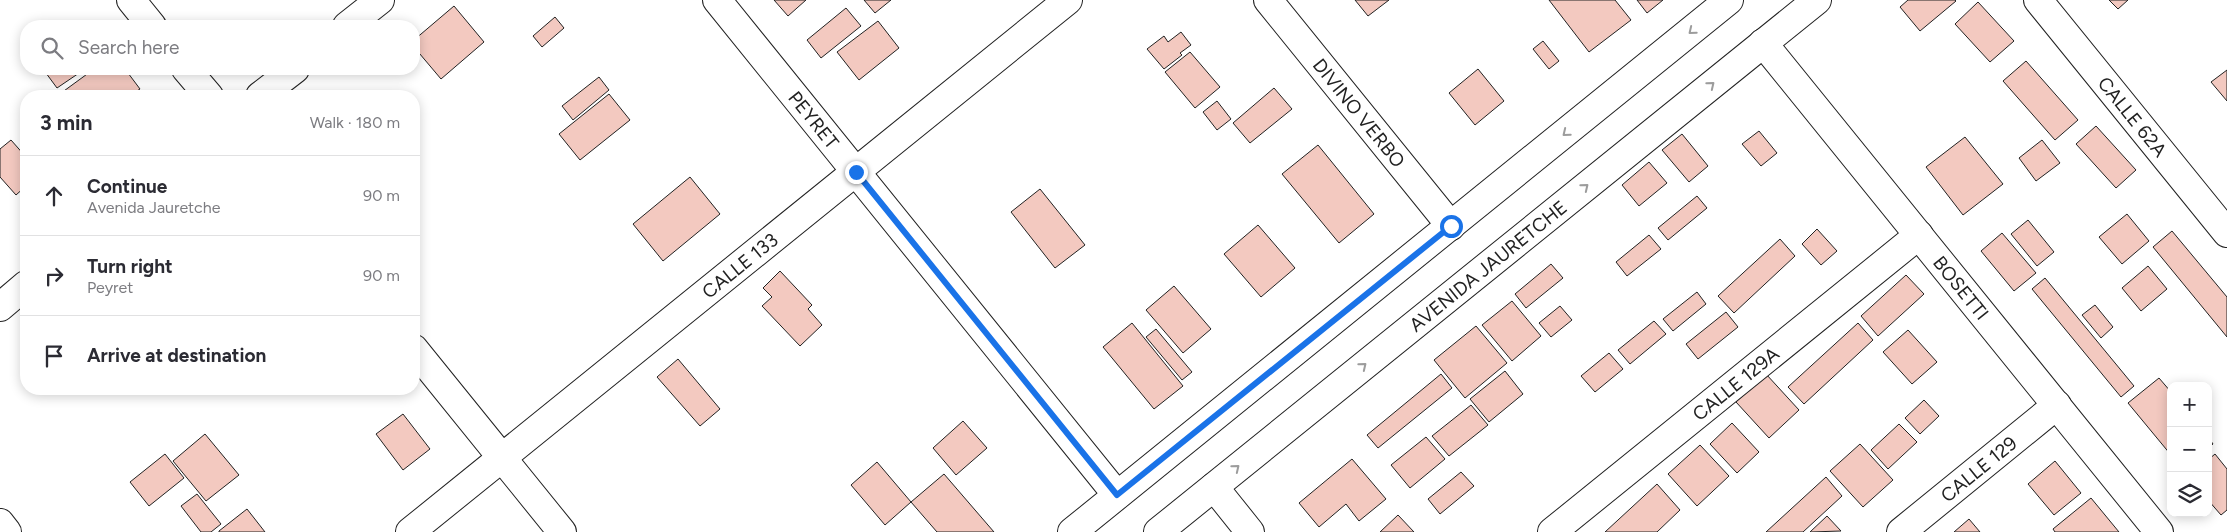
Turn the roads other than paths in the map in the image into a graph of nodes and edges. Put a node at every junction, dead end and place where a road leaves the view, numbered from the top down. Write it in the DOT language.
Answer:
graph roads {
  1 [pos="131,0"];
  2 [pos="380,0"];
  3 [pos="718,0"];
  4 [pos="1068,0"];
  5 [pos="1268,0"];
  6 [pos="1730,0"];
  7 [pos="1817,0"];
  8 [pos="2038,0"];
  9 [pos="147,20"];
  10 [pos="355,20"];
  11 [pos="1763,43"];
  12 [pos="191,75"];
  13 [pos="286,75"];
  14 [pos="204,90"];
  15 [pos="268,90"];
  16 [pos="856,172"];
  17 [pos="1451,226"];
  18 [pos="2227,233"];
  19 [pos="1919,235"];
  20 [pos="20,291"];
  21 [pos="0,307"];
  22 [pos="420,356"];
  23 [pos="2057,405"];
  24 [pos="502,458"];
  25 [pos="1214,487"];
  26 [pos="1117,495"];
  27 [pos="0,523"];
  28 [pos="7,532"];
  29 [pos="410,532"];
  30 [pos="562,532"];
  31 [pos="1072,532"];
  32 [pos="1158,532"];
  33 [pos="1250,532"];
  34 [pos="1552,532"];
  35 [pos="1900,532"];
  36 [pos="2159,532"];
  1 -- 9 [label="street"];
  2 -- 10 [label="street"];
  3 -- 16 [label="street, PEYRET"];
  4 -- 16 [label="street, CALLE 133"];
  5 -- 17 [label="street, DIVINO VERBO"];
  6 -- 17 [label="street, one-way"];
  7 -- 11 [label="street, AVENIDA JAURETCHE"];
  8 -- 18 [label="street, CALLE 62A"];
  11 -- 19 [label="street, BOSETTI"];
  25 -- 11 [label="street, AVENIDA JAURETCHE, one-way"];
  12 -- 14 [label="street"];
  13 -- 15 [label="street"];
  16 -- 24 [label="street, CALLE 133"];
  16 -- 26 [label="street, PEYRET"];
  17 -- 26 [label="street"];
  19 -- 23 [label="street, BOSETTI"];
  19 -- 34 [label="street, CALLE 129A"];
  20 -- 21 [label="street"];
  22 -- 24 [label="street"];
  23 -- 35 [label="street, CALLE 129"];
  23 -- 36 [label="street, BOSETTI"];
  24 -- 29 [label="street, CALLE 133"];
  24 -- 30 [label="street"];
  25 -- 32 [label="street, AVENIDA JAURETCHE"];
  25 -- 33 [label="street"];
  26 -- 31 [label="street"];
  27 -- 28 [label="street"];
}
